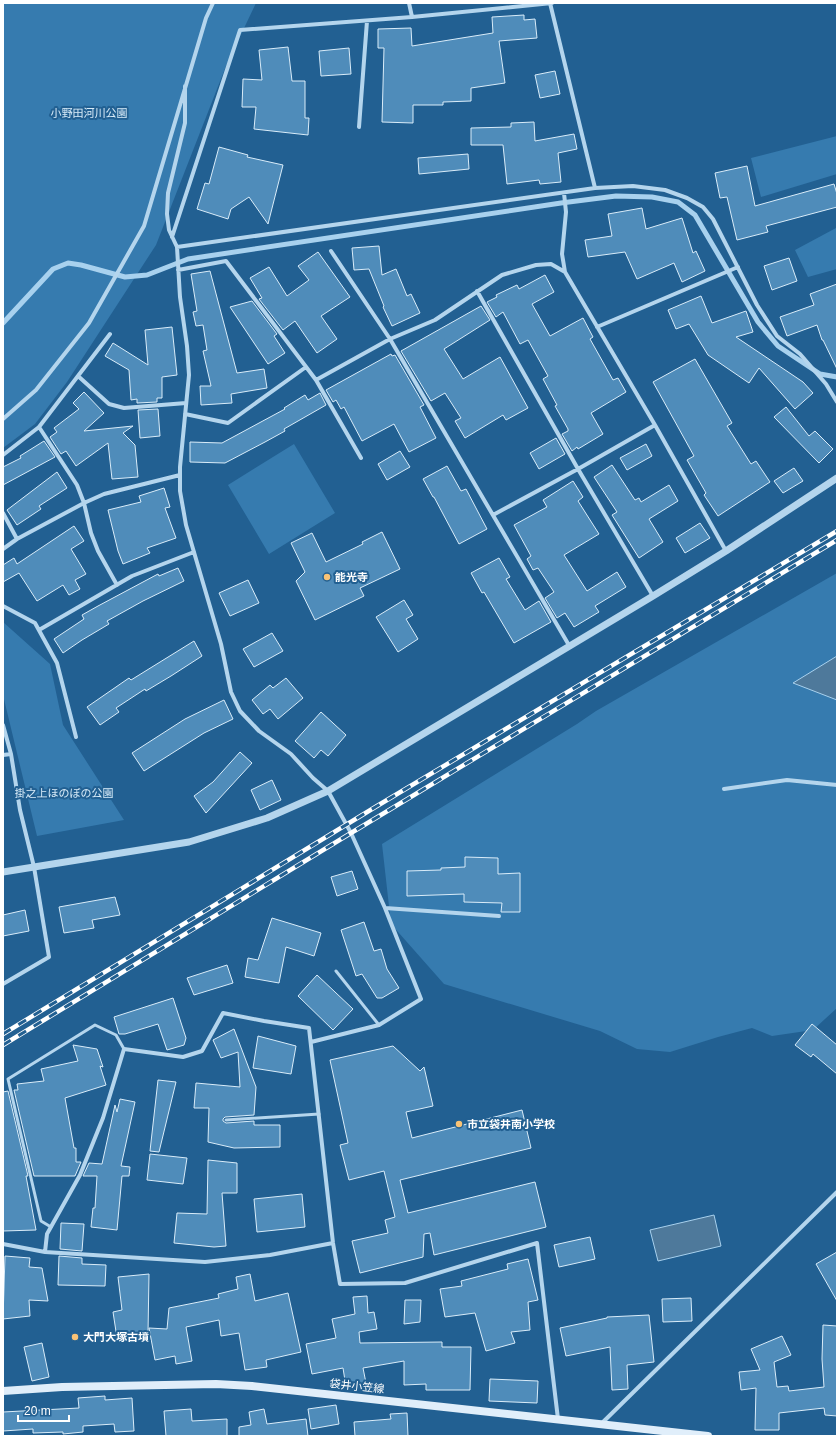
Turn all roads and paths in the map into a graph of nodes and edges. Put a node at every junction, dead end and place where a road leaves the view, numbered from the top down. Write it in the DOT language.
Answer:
graph roads {
  1 [pos="214,3"];
  2 [pos="409,3"];
  3 [pos="551,3"];
  4 [pos="412,17"];
  5 [pos="367,21"];
  6 [pos="185,86"];
  7 [pos="359,127"];
  8 [pos="595,188"];
  9 [pos="564,193"];
  10 [pos="172,237"];
  11 [pos="177,246"];
  12 [pos="331,251"];
  13 [pos="738,267"];
  14 [pos="178,270"];
  15 [pos="565,272"];
  16 [pos="477,292"];
  17 [pos="597,328"];
  18 [pos="110,334"];
  19 [pos="390,340"];
  20 [pos="306,367"];
  21 [pos="78,376"];
  22 [pos="316,380"];
  23 [pos="186,402"];
  24 [pos="837,402"];
  25 [pos="185,414"];
  26 [pos="3,419"];
  27 [pos="655,425"];
  28 [pos="39,427"];
  29 [pos="3,455"];
  30 [pos="361,458"];
  31 [pos="578,469"];
  32 [pos="180,475"];
  33 [pos="837,478"];
  34 [pos="84,503"];
  35 [pos="3,513"];
  36 [pos="493,515"];
  37 [pos="18,539"];
  38 [pos="3,550"];
  39 [pos="726,551"];
  40 [pos="194,552"];
  41 [pos="117,585"];
  42 [pos="653,596"];
  43 [pos="3,606"];
  44 [pos="39,630"];
  45 [pos="570,647"];
  46 [pos="3,725"];
  47 [pos="76,737"];
  48 [pos="11,754"];
  49 [pos="3,755"];
  50 [pos="837,785"];
  51 [pos="724,790"];
  52 [pos="328,791"];
  53 [pos="34,867"];
  54 [pos="3,872"];
  55 [pos="384,908"];
  56 [pos="499,916"];
  57 [pos="336,971"];
  58 [pos="3,984"];
  59 [pos="379,1025"];
  60 [pos="311,1042"];
  61 [pos="124,1049"];
  62 [pos="319,1114"];
  63 [pos="226,1120"];
  64 [pos="837,1192"];
  65 [pos="51,1227"];
  66 [pos="333,1243"];
  67 [pos="3,1244"];
  68 [pos="45,1252"];
  69 [pos="3,1391"];
  70 [pos="558,1420"];
  71 [pos="601,1424"];
  72 [pos="654,1433"];
  73 [pos="708,1436"];
  1 -- 6 [label="street"];
  2 -- 4 [label="street"];
  3 -- 4 [label="street"];
  3 -- 8 [label="street"];
  4 -- 5 [label="street"];
  5 -- 7 [label="street"];
  5 -- 10 [label="street"];
  6 -- 10 [label="street"];
  6 -- 26 [label="street"];
  8 -- 9 [label="street"];
  8 -- 13 [label="street"];
  9 -- 11 [label="street"];
  9 -- 15 [label="street"];
  10 -- 11 [label="street"];
  11 -- 14 [label="street"];
  12 -- 19 [label="street"];
  13 -- 17 [label="street"];
  13 -- 24 [label="street"];
  14 -- 20 [label="street"];
  14 -- 23 [label="street"];
  15 -- 16 [label="street"];
  15 -- 17 [label="street"];
  16 -- 19 [label="street"];
  16 -- 31 [label="street"];
  17 -- 27 [label="street"];
  18 -- 21 [label="street"];
  19 -- 22 [label="street"];
  19 -- 36 [label="street"];
  20 -- 22 [label="street"];
  20 -- 25 [label="street"];
  21 -- 23 [label="street"];
  21 -- 28 [label="street"];
  22 -- 30 [label="street"];
  23 -- 25 [label="street"];
  25 -- 32 [label="street"];
  27 -- 31 [label="street"];
  27 -- 39 [label="street"];
  28 -- 29 [label="street"];
  28 -- 34 [label="street"];
  31 -- 36 [label="street"];
  31 -- 42 [label="street"];
  32 -- 34 [label="street"];
  32 -- 40 [label="street"];
  33 -- 39 [label="street"];
  34 -- 37 [label="street"];
  34 -- 41 [label="street"];
  35 -- 37 [label="street"];
  36 -- 45 [label="street"];
  37 -- 38 [label="street"];
  39 -- 42 [label="street"];
  40 -- 41 [label="street"];
  40 -- 52 [label="street"];
  41 -- 44 [label="street"];
  42 -- 45 [label="street"];
  43 -- 44 [label="street"];
  44 -- 47 [label="street"];
  45 -- 52 [label="street"];
  46 -- 48 [label="street"];
  48 -- 49 [label="street"];
  48 -- 53 [label="street"];
  50 -- 51 [label="street"];
  52 -- 53 [label="street"];
  52 -- 55 [label="street"];
  53 -- 54 [label="street"];
  53 -- 58 [label="street"];
  55 -- 56 [label="street"];
  55 -- 59 [label="street"];
  57 -- 59 [label="lane"];
  59 -- 60 [label="street"];
  60 -- 61 [label="street"];
  60 -- 62 [label="street"];
  61 -- 65 [label="street"];
  61 -- 65 [label="lane"];
  62 -- 63 [label="lane"];
  62 -- 66 [label="street"];
  64 -- 71 [label="street"];
  65 -- 68 [label="street"];
  66 -- 68 [label="street"];
  66 -- 70 [label="street"];
  67 -- 68 [label="street"];
  69 -- 70 [label="main road, 袋井小笠線"];
  70 -- 71 [label="main road, 袋井小笠線"];
  71 -- 72 [label="main road, 袋井小笠線"];
  72 -- 73 [label="main road, 袋井小笠線"];
}
